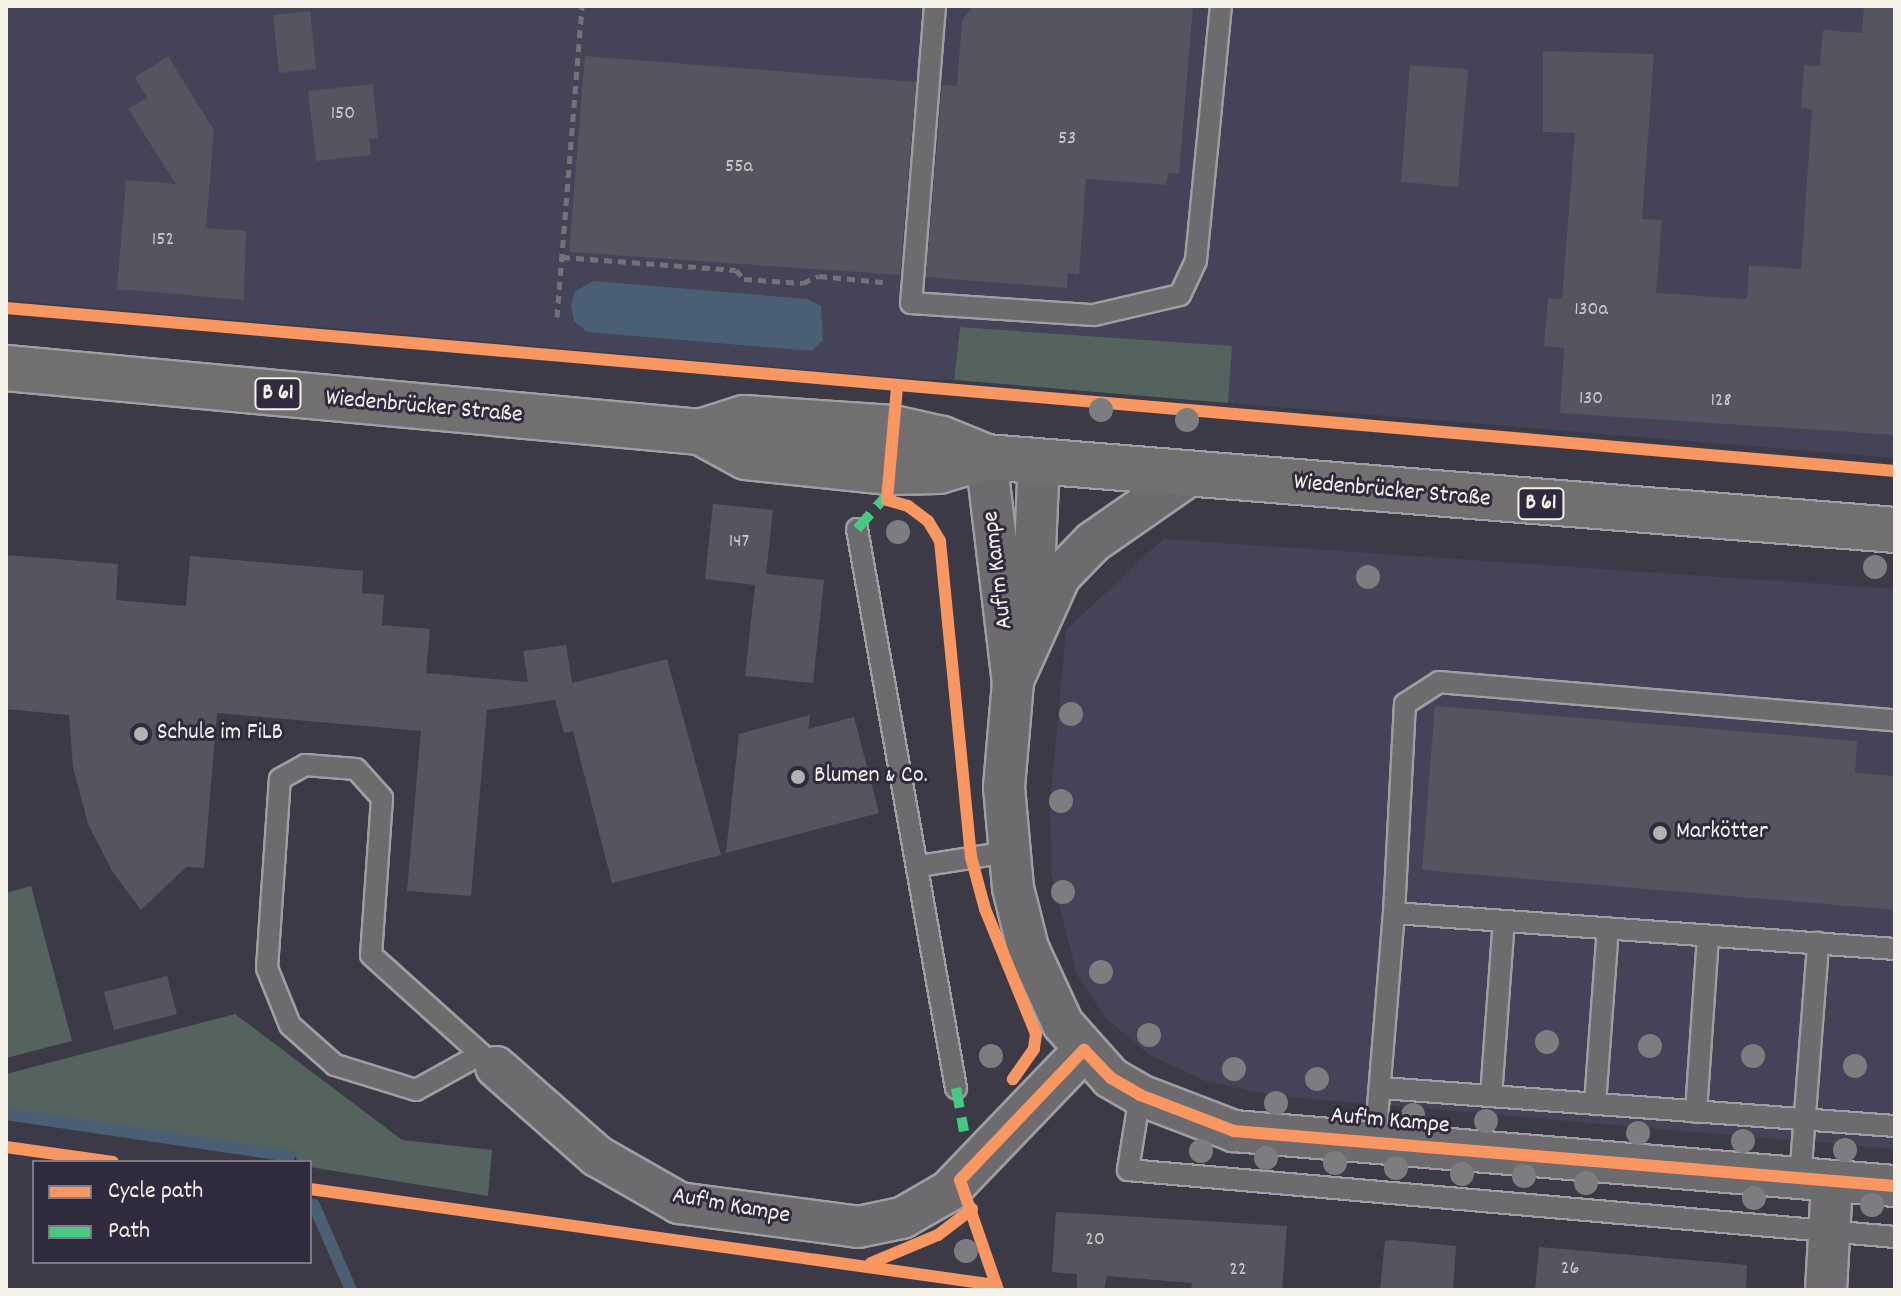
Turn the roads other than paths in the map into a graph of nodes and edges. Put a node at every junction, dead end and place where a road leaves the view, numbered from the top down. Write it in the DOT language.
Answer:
graph roads {
  1 [pos="935,6"];
  2 [pos="1221,6"];
  3 [pos="6,368"];
  4 [pos="986,457"];
  5 [pos="1039,461"];
  6 [pos="1188,476"];
  7 [pos="857,529"];
  8 [pos="1895,530"];
  9 [pos="1031,635"];
  10 [pos="1013,682"];
  11 [pos="1895,720"];
  12 [pos="1007,852"];
  13 [pos="919,866"];
  14 [pos="1394,913"];
  15 [pos="1504,921"];
  16 [pos="1608,928"];
  17 [pos="1708,936"];
  18 [pos="1818,943"];
  19 [pos="1895,949"];
  20 [pos="1084,1050"];
  21 [pos="489,1060"];
  22 [pos="956,1088"];
  23 [pos="1382,1088"];
  24 [pos="1140,1095"];
  25 [pos="1491,1096"];
  26 [pos="1595,1104"];
  27 [pos="1696,1112"];
  28 [pos="1804,1119"];
  29 [pos="1895,1126"];
  30 [pos="1375,1143"];
  31 [pos="1816,1180"];
  32 [pos="1895,1186"];
  33 [pos="1830,1231"];
  34 [pos="1895,1237"];
  35 [pos="1826,1290"];
  1 -- 2 [label="lane"];
  3 -- 4 [label="main road, Wiedenbrücker Straße / B 61"];
  4 -- 5 [label="main road, Wiedenbrücker Straße / B 61"];
  4 -- 10 [label="street, Auf'm Kampe"];
  5 -- 6 [label="main road, Wiedenbrücker Straße / B 61"];
  5 -- 9 [label="street, Auf'm Kampe"];
  6 -- 8 [label="main road, Wiedenbrücker Straße / B 61"];
  6 -- 9 [label="street, Auf'm Kampe"];
  7 -- 13 [label="lane"];
  9 -- 10 [label="street, Auf'm Kampe"];
  10 -- 12 [label="street, Auf'm Kampe"];
  11 -- 14 [label="lane"];
  12 -- 13 [label="lane"];
  12 -- 20 [label="street, Auf'm Kampe"];
  13 -- 22 [label="lane"];
  14 -- 15 [label="lane"];
  14 -- 23 [label="lane"];
  15 -- 16 [label="lane"];
  15 -- 25 [label="lane"];
  16 -- 17 [label="lane"];
  16 -- 26 [label="lane"];
  17 -- 18 [label="lane"];
  17 -- 27 [label="lane"];
  18 -- 19 [label="lane"];
  18 -- 28 [label="lane"];
  20 -- 21 [label="street, Auf'm Kampe"];
  20 -- 24 [label="street, Auf'm Kampe"];
  21 -- 21 [label="lane"];
  23 -- 25 [label="lane"];
  23 -- 30 [label="lane"];
  24 -- 30 [label="street, Auf'm Kampe"];
  24 -- 33 [label="lane"];
  25 -- 26 [label="lane"];
  26 -- 27 [label="lane"];
  27 -- 28 [label="lane"];
  28 -- 29 [label="lane"];
  28 -- 31 [label="lane"];
  30 -- 31 [label="street, Auf'm Kampe"];
  31 -- 32 [label="street, Auf'm Kampe"];
  31 -- 33 [label="street"];
  33 -- 34 [label="lane"];
  33 -- 35 [label="street"];
}
